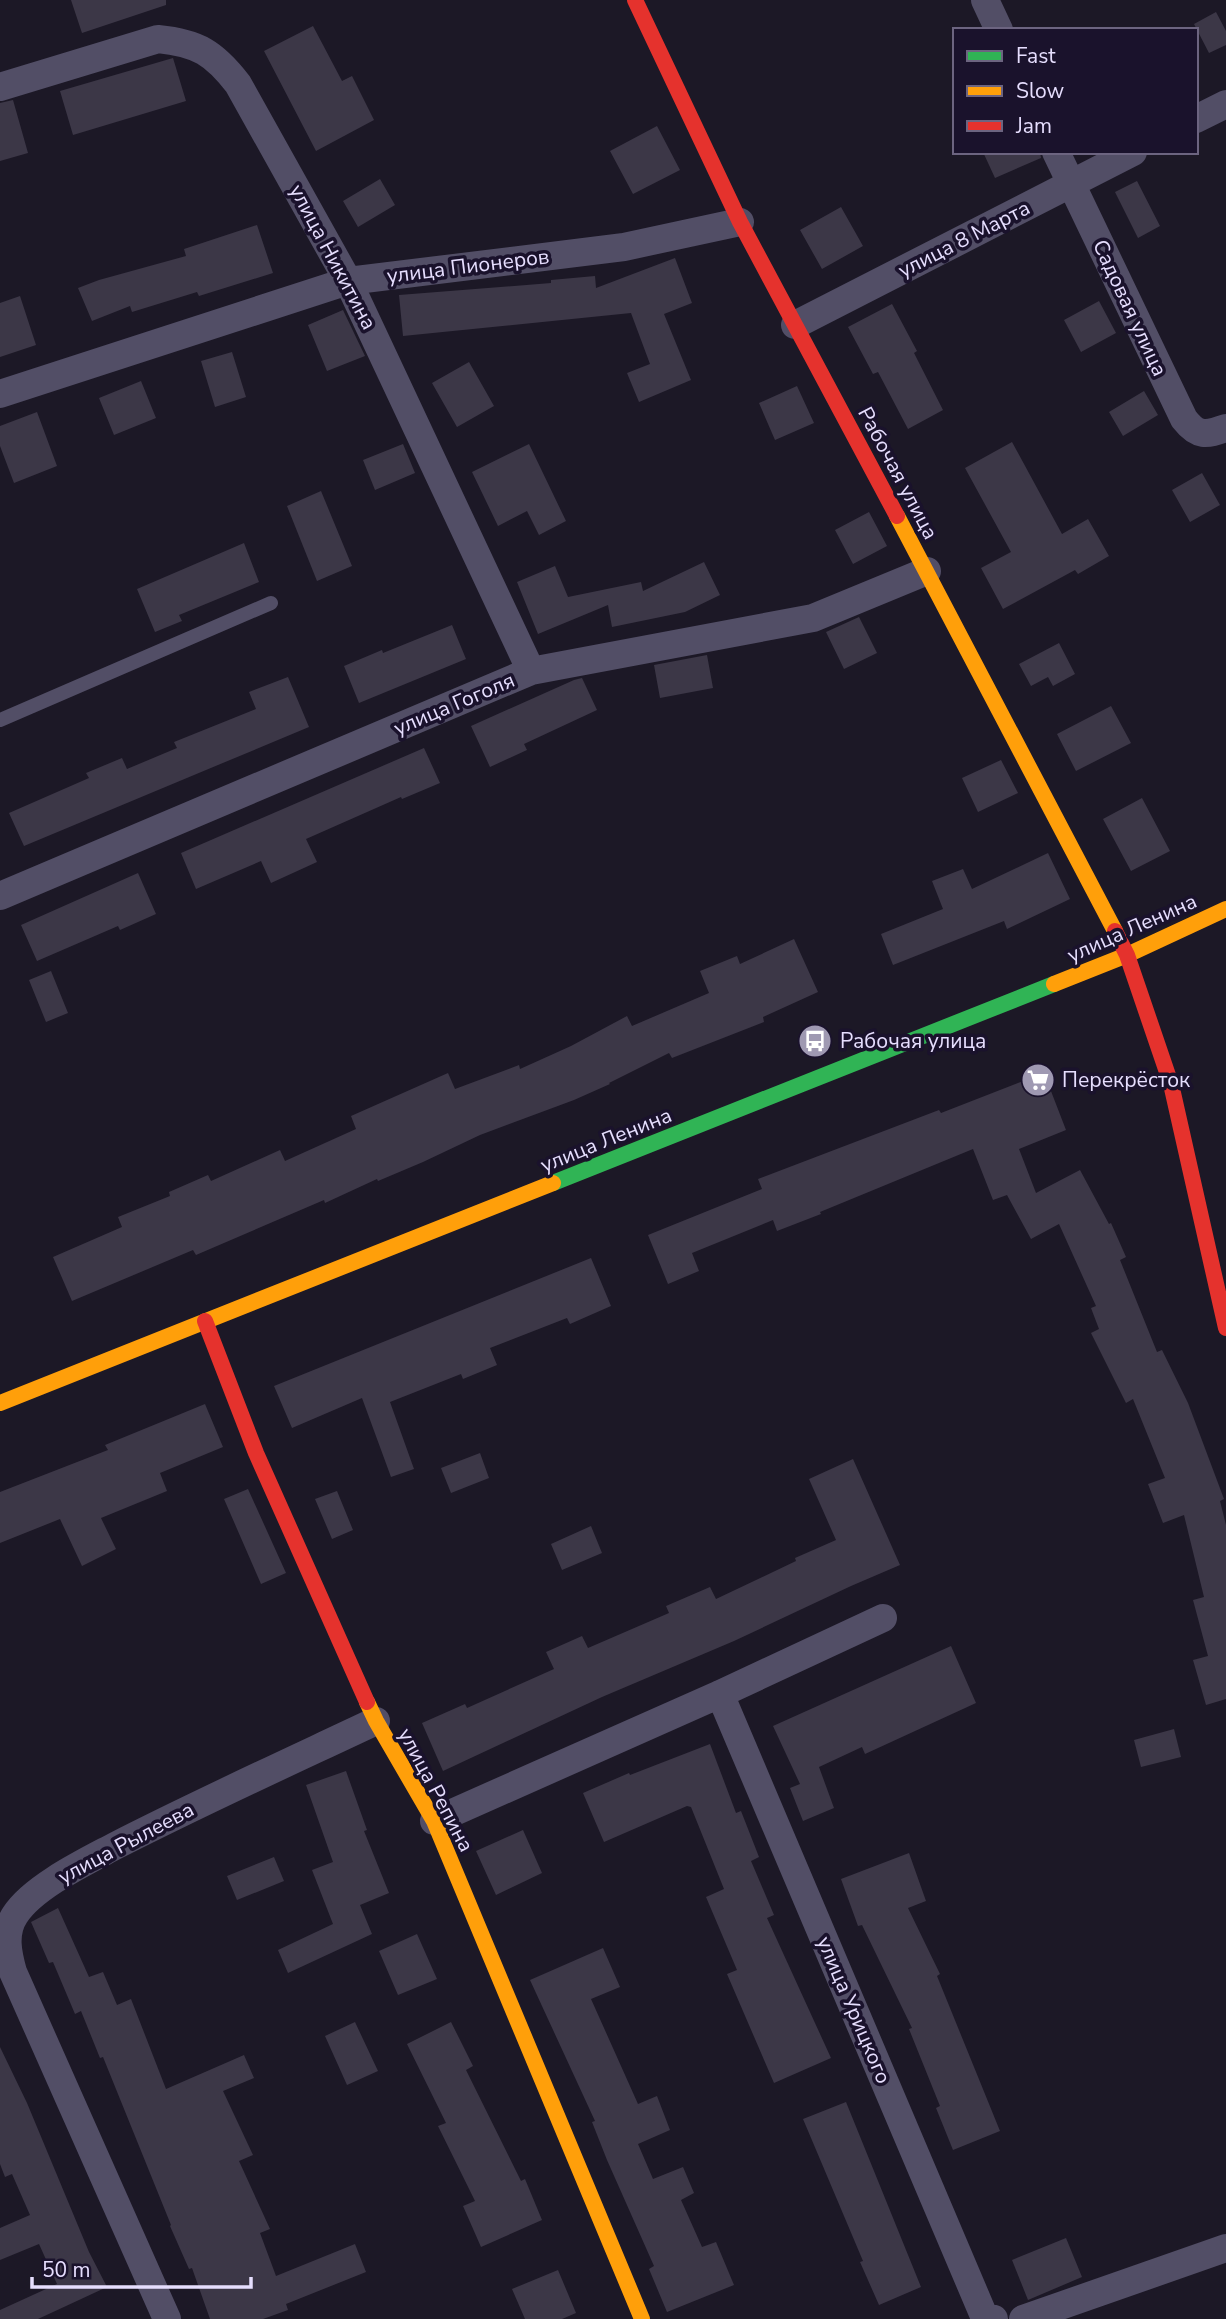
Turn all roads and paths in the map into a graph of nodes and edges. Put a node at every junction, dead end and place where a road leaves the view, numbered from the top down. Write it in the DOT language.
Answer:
graph roads {
  1 [pos="635,0"];
  2 [pos="985,0"];
  3 [pos="998,28"];
  4 [pos="0,87"];
  5 [pos="1226,104"];
  6 [pos="1198,118"];
  7 [pos="1057,154"];
  8 [pos="1129,154"];
  9 [pos="1072,184"];
  10 [pos="740,222"];
  11 [pos="348,281"];
  12 [pos="795,325"];
  13 [pos="0,394"];
  14 [pos="1226,428"];
  15 [pos="928,571"];
  16 [pos="271,603"];
  17 [pos="531,671"];
  18 [pos="0,720"];
  19 [pos="0,897"];
  20 [pos="1226,909"];
  21 [pos="1127,955"];
  22 [pos="205,1321"];
  23 [pos="1226,1328"];
  24 [pos="0,1403"];
  25 [pos="883,1618"];
  26 [pos="720,1694"];
  27 [pos="376,1721"];
  28 [pos="434,1821"];
  29 [pos="1226,2248"];
  30 [pos="987,2318"];
  31 [pos="167,2319"];
  32 [pos="642,2319"];
  33 [pos="1023,2319"];
  1 -- 10 [label="street, Рабочая улица"];
  2 -- 3 [label="street"];
  4 -- 11 [label="street, улица Никитина"];
  5 -- 6 [label="street"];
  7 -- 9 [label="street, Садовая улица"];
  8 -- 9 [label="street, улица 8 Марта"];
  9 -- 12 [label="street, улица 8 Марта"];
  9 -- 14 [label="street, Садовая улица"];
  10 -- 11 [label="street, улица Пионеров"];
  10 -- 12 [label="street, Рабочая улица"];
  11 -- 13 [label="street, улица Пионеров"];
  11 -- 17 [label="street, улица Никитина"];
  12 -- 15 [label="street, Рабочая улица"];
  15 -- 17 [label="street, улица Гоголя"];
  15 -- 21 [label="street, Рабочая улица"];
  16 -- 18 [label="lane"];
  17 -- 19 [label="street, улица Гоголя"];
  20 -- 21 [label="street, улица Ленина"];
  21 -- 22 [label="street, улица Ленина"];
  21 -- 23 [label="street, Рабочая улица"];
  22 -- 24 [label="street, улица Ленина"];
  22 -- 27 [label="street, улица Репина"];
  25 -- 26 [label="street"];
  26 -- 28 [label="street"];
  26 -- 30 [label="street, улица Урицкого"];
  27 -- 28 [label="street, улица Репина"];
  27 -- 31 [label="street, улица Рылеева"];
  28 -- 32 [label="street, улица Репина"];
  29 -- 33 [label="street"];
}
